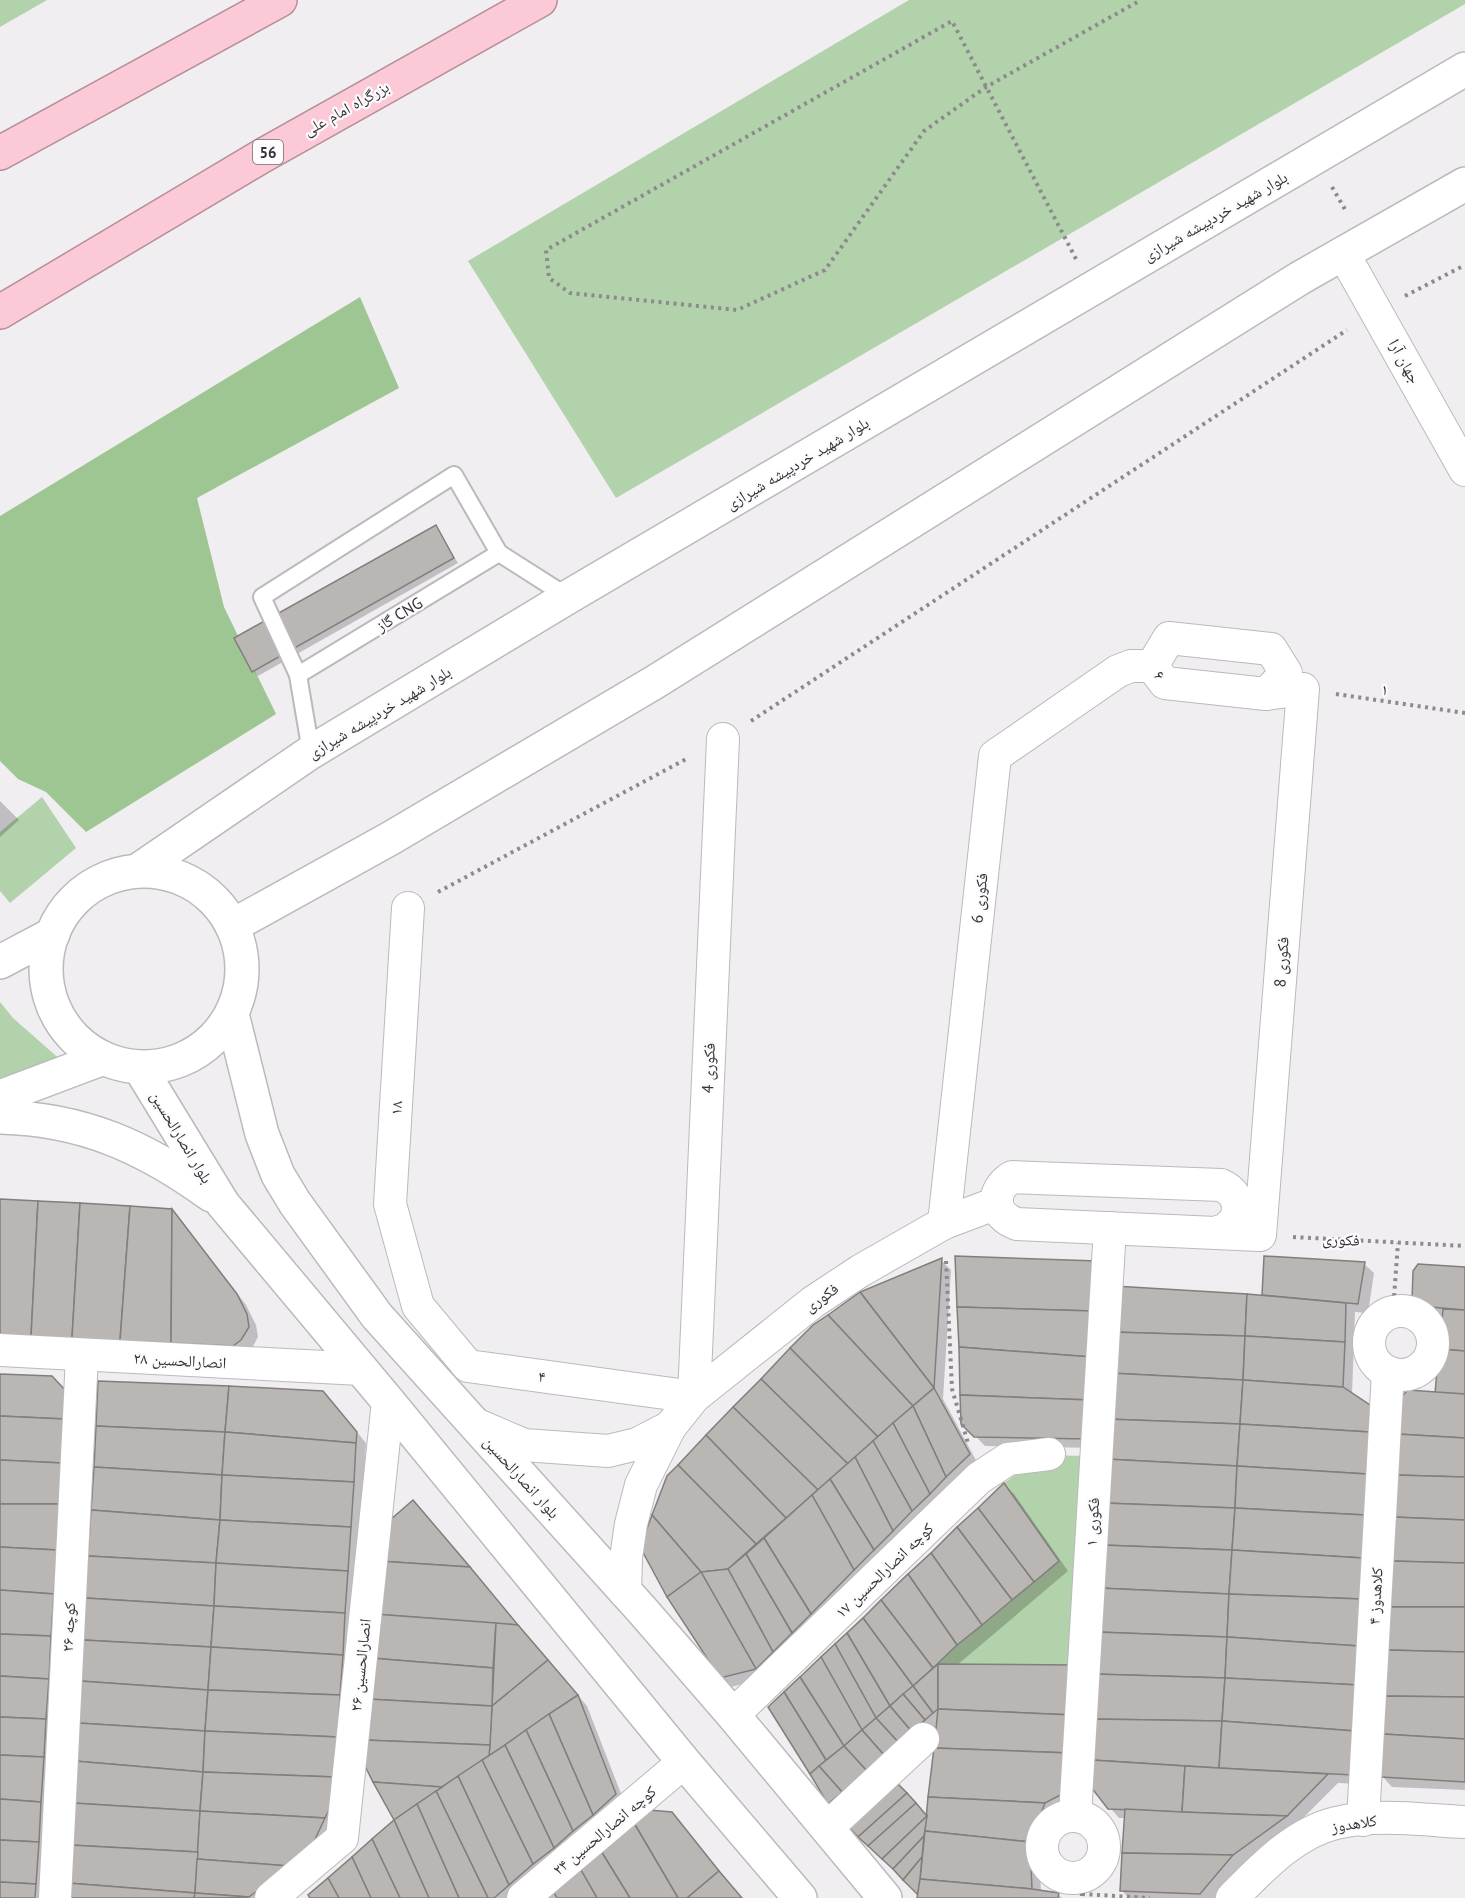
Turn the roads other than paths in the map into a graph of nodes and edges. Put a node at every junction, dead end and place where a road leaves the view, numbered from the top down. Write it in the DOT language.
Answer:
graph roads {
  1 [pos="280,0"];
  2 [pos="540,0"];
  3 [pos="1465,69"];
  4 [pos="2,150"];
  5 [pos="1465,184"];
  6 [pos="1353,247"];
  7 [pos="0,312"];
  8 [pos="1465,471"];
  9 [pos="499,554"];
  10 [pos="568,597"];
  11 [pos="1152,666"];
  12 [pos="298,675"];
  13 [pos="1266,694"];
  14 [pos="723,739"];
  15 [pos="311,752"];
  16 [pos="137,871"];
  17 [pos="408,908"];
  18 [pos="232,926"];
  19 [pos="53,934"];
  20 [pos="0,962"];
  21 [pos="232,1014"];
  22 [pos="101,1059"];
  23 [pos="140,1068"];
  24 [pos="0,1096"];
  25 [pos="0,1117"];
  26 [pos="997,1203"];
  27 [pos="223,1204"];
  28 [pos="944,1223"];
  29 [pos="1110,1228"];
  30 [pos="1218,1232"];
  31 [pos="418,1305"];
  32 [pos="0,1350"];
  33 [pos="82,1356"];
  34 [pos="361,1369"];
  35 [pos="1388,1372"];
  36 [pos="694,1396"];
  37 [pos="388,1401"];
  38 [pos="475,1424"];
  39 [pos="670,1427"];
  40 [pos="1049,1454"];
  41 [pos="625,1592"];
  42 [pos="733,1715"];
  43 [pos="923,1739"];
  44 [pos="684,1762"];
  45 [pos="1075,1816"];
  46 [pos="1362,1820"];
  47 [pos="1465,1822"];
  48 [pos="827,1828"];
  49 [pos="1082,1890"];
  50 [pos="55,1898"];
  51 [pos="271,1898"];
  52 [pos="523,1898"];
  53 [pos="800,1898"];
  54 [pos="885,1898"];
  55 [pos="1232,1898"];
  1 -- 4 [label="highway"];
  2 -- 7 [label="highway, بزرگراه امام علی / 56"];
  3 -- 10 [label="street, بلوار شهید خردپیشه شیرازی"];
  5 -- 6 [label="street"];
  6 -- 8 [label="street, جهان آرا"];
  6 -- 18 [label="street"];
  9 -- 10 [label="lane"];
  9 -- 12 [label="lane, گاز CNG"];
  9 -- 12 [label="lane"];
  10 -- 15 [label="street, بلوار شهید خردپیشه شیرازی"];
  11 -- 13 [label="street, ۶"];
  11 -- 13 [label="street, ۶"];
  11 -- 28 [label="street, فکوری 6"];
  12 -- 15 [label="lane"];
  13 -- 30 [label="street, فکوری 8"];
  14 -- 36 [label="street, فکوری 4"];
  15 -- 16 [label="street, بلوار شهید خردپیشه شیرازی"];
  16 -- 18 [label="street"];
  16 -- 19 [label="street"];
  17 -- 31 [label="street, ۱۸"];
  18 -- 21 [label="street"];
  19 -- 20 [label="street"];
  19 -- 22 [label="street"];
  21 -- 23 [label="street"];
  21 -- 38 [label="street, بلوار انصارالحسین"];
  22 -- 23 [label="street"];
  22 -- 24 [label="street"];
  23 -- 27 [label="street, بلوار انصارالحسین"];
  25 -- 27 [label="street"];
  26 -- 28 [label="street, فکوری"];
  26 -- 29 [label="street"];
  26 -- 30 [label="street"];
  27 -- 34 [label="street, بلوار انصارالحسین"];
  28 -- 36 [label="street, فکوری"];
  29 -- 30 [label="street"];
  29 -- 45 [label="street, فکوری ۱"];
  31 -- 36 [label="street, ۴"];
  32 -- 33 [label="street, انصارالحسین ۲۸"];
  33 -- 34 [label="street, انصارالحسین ۲۸"];
  33 -- 50 [label="street, کوچه ۲۶"];
  34 -- 37 [label="street, بلوار انصارالحسین"];
  35 -- 35 [label="street"];
  35 -- 46 [label="street, کلاهدوز ۴"];
  36 -- 39 [label="street, فکوری"];
  37 -- 44 [label="street, بلوار انصارالحسین"];
  37 -- 51 [label="street, انصارالحسین ۲۶"];
  38 -- 39 [label="street, فکوری"];
  38 -- 41 [label="street, بلوار انصارالحسین"];
  39 -- 41 [label="street, فکوری"];
  40 -- 42 [label="street, کوچه انصارالحسین ۱۷"];
  41 -- 42 [label="street, بلوار انصارالحسین"];
  42 -- 48 [label="street, بلوار انصارالحسین"];
  43 -- 48 [label="street"];
  44 -- 52 [label="street, کوچه انصارالحسین ۲۴"];
  44 -- 53 [label="street, بلوار انصارالحسین"];
  45 -- 49 [label="street"];
  45 -- 49 [label="street"];
  46 -- 47 [label="street, کلاهدوز"];
  46 -- 55 [label="street, کلاهدوز"];
  48 -- 54 [label="street, بلوار انصارالحسین"];
}
